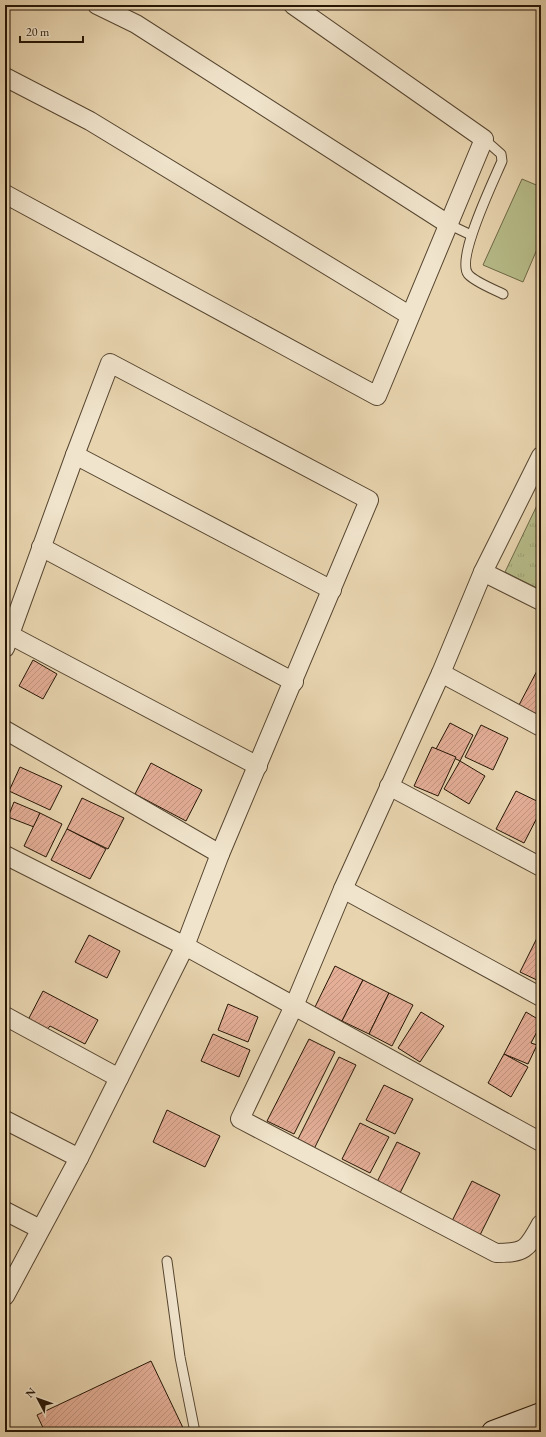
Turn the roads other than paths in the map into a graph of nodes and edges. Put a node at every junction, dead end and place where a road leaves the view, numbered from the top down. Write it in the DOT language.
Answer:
graph roads {
  1 [pos="97,5"];
  2 [pos="293,5"];
  3 [pos="5,77"];
  4 [pos="484,139"];
  5 [pos="5,194"];
  6 [pos="448,224"];
  7 [pos="471,235"];
  8 [pos="503,294"];
  9 [pos="409,316"];
  10 [pos="75,455"];
  11 [pos="541,456"];
  12 [pos="41,547"];
  13 [pos="483,572"];
  14 [pos="332,590"];
  15 [pos="541,601"];
  16 [pos="7,642"];
  17 [pos="440,673"];
  18 [pos="294,682"];
  19 [pos="541,728"];
  20 [pos="5,730"];
  21 [pos="258,766"];
  22 [pos="389,786"];
  23 [pos="220,854"];
  24 [pos="5,855"];
  25 [pos="541,867"];
  26 [pos="343,889"];
  27 [pos="185,946"];
  28 [pos="541,997"];
  29 [pos="294,1006"];
  30 [pos="5,1016"];
  31 [pos="119,1078"];
  32 [pos="5,1120"];
  33 [pos="541,1142"];
  34 [pos="79,1158"];
  35 [pos="5,1211"];
  36 [pos="541,1224"];
  37 [pos="40,1229"];
  38 [pos="167,1261"];
  39 [pos="5,1296"];
  40 [pos="541,1414"];
  41 [pos="195,1432"];
  42 [pos="493,1432"];
  1 -- 6 [label="street"];
  2 -- 4 [label="street"];
  3 -- 9 [label="street"];
  4 -- 6 [label="street"];
  4 -- 7 [label="lane"];
  5 -- 9 [label="street"];
  6 -- 7 [label="lane"];
  6 -- 9 [label="street"];
  7 -- 8 [label="lane"];
  10 -- 12 [label="street"];
  10 -- 14 [label="street"];
  10 -- 14 [label="street"];
  11 -- 13 [label="street"];
  12 -- 16 [label="street"];
  12 -- 18 [label="street"];
  13 -- 15 [label="street"];
  13 -- 17 [label="street"];
  14 -- 18 [label="street"];
  16 -- 21 [label="street"];
  17 -- 19 [label="street"];
  17 -- 22 [label="street"];
  18 -- 21 [label="street"];
  20 -- 23 [label="street"];
  21 -- 23 [label="street"];
  22 -- 25 [label="street"];
  22 -- 26 [label="street"];
  23 -- 27 [label="street"];
  24 -- 27 [label="street"];
  26 -- 28 [label="street"];
  26 -- 29 [label="street"];
  27 -- 29 [label="street"];
  27 -- 31 [label="street"];
  29 -- 33 [label="street"];
  29 -- 36 [label="street"];
  30 -- 31 [label="street"];
  31 -- 34 [label="street"];
  32 -- 34 [label="street"];
  34 -- 37 [label="street"];
  35 -- 37 [label="street"];
  37 -- 39 [label="street"];
  38 -- 41 [label="lane"];
  40 -- 42 [label="main road"];
}
